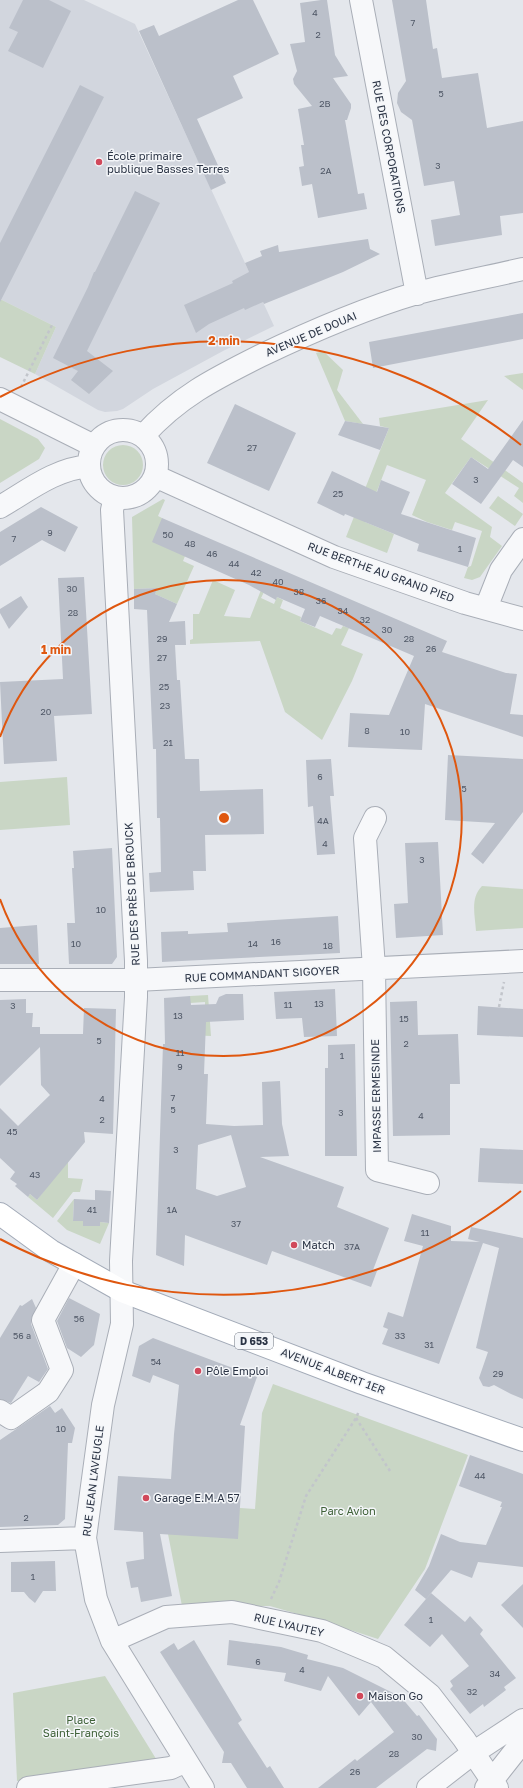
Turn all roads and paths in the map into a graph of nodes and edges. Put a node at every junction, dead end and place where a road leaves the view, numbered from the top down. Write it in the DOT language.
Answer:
graph roads {
  1 [pos="361,0"];
  2 [pos="523,269"];
  3 [pos="417,294"];
  4 [pos="52,325"];
  5 [pos="20,388"];
  6 [pos="0,400"];
  7 [pos="143,436"];
  8 [pos="92,456"];
  9 [pos="155,476"];
  10 [pos="115,497"];
  11 [pos="0,507"];
  12 [pos="523,539"];
  13 [pos="486,608"];
  14 [pos="523,618"];
  15 [pos="375,818"];
  16 [pos="523,961"];
  17 [pos="374,968"];
  18 [pos="505,976"];
  19 [pos="0,980"];
  20 [pos="136,980"];
  21 [pos="499,1007"];
  22 [pos="428,1183"];
  23 [pos="0,1214"];
  24 [pos="74,1264"];
  25 [pos="122,1291"];
  26 [pos="0,1411"];
  27 [pos="360,1411"];
  28 [pos="356,1418"];
  29 [pos="523,1440"];
  30 [pos="390,1471"];
  31 [pos="85,1538"];
  32 [pos="0,1541"];
  33 [pos="269,1604"];
  34 [pos="112,1641"];
  35 [pos="523,1720"];
  36 [pos="523,1741"];
  37 [pos="473,1753"];
  38 [pos="186,1761"];
  39 [pos="492,1785"];
  40 [pos="28,1788"];
  41 [pos="204,1788"];
  42 [pos="428,1788"];
  1 -- 3 [label="street, RUE DES CORPORATIONS"];
  2 -- 3 [label="street, AVENUE DE DOUAI"];
  3 -- 7 [label="street, AVENUE DE DOUAI"];
  4 -- 5 [label="path"];
  6 -- 8 [label="street"];
  7 -- 8 [label="street"];
  7 -- 9 [label="street"];
  8 -- 10 [label="street"];
  8 -- 11 [label="street"];
  9 -- 10 [label="street"];
  9 -- 13 [label="street, RUE BERTHE AU GRAND PIED"];
  10 -- 20 [label="street, RUE DES PRÈS DE BROUCK"];
  12 -- 13 [label="street"];
  13 -- 14 [label="street, RUE BERTHE AU GRAND PIED"];
  15 -- 17 [label="street"];
  16 -- 17 [label="street, RUE COMMANDANT SIGOYER"];
  17 -- 20 [label="street, RUE COMMANDANT SIGOYER"];
  17 -- 22 [label="street, IMPASSE ERMESINDE"];
  18 -- 21 [label="path"];
  19 -- 20 [label="street, RUE COMMANDANT SIGOYER"];
  20 -- 25 [label="street, RUE DES PRÈS DE BROUCK"];
  23 -- 24 [label="main road, AVENUE ALBERT 1ER / D 653"];
  24 -- 25 [label="main road, AVENUE ALBERT 1ER / D 653"];
  24 -- 26 [label="street"];
  25 -- 29 [label="main road, AVENUE ALBERT 1ER / D 653"];
  25 -- 31 [label="street, RUE JEAN L'AVEUGLE"];
  27 -- 28 [label="path"];
  28 -- 30 [label="path"];
  28 -- 33 [label="path"];
  31 -- 32 [label="street"];
  31 -- 34 [label="street, RUE JEAN L'AVEUGLE"];
  34 -- 37 [label="street, RUE LYAUTEY"];
  34 -- 38 [label="street, RUE JEAN L'AVEUGLE"];
  35 -- 37 [label="street"];
  36 -- 39 [label="street"];
  37 -- 39 [label="street, RUE LYAUTEY"];
  37 -- 42 [label="street"];
  38 -- 40 [label="street"];
  38 -- 41 [label="street, RUE JEAN L'AVEUGLE"];
}
